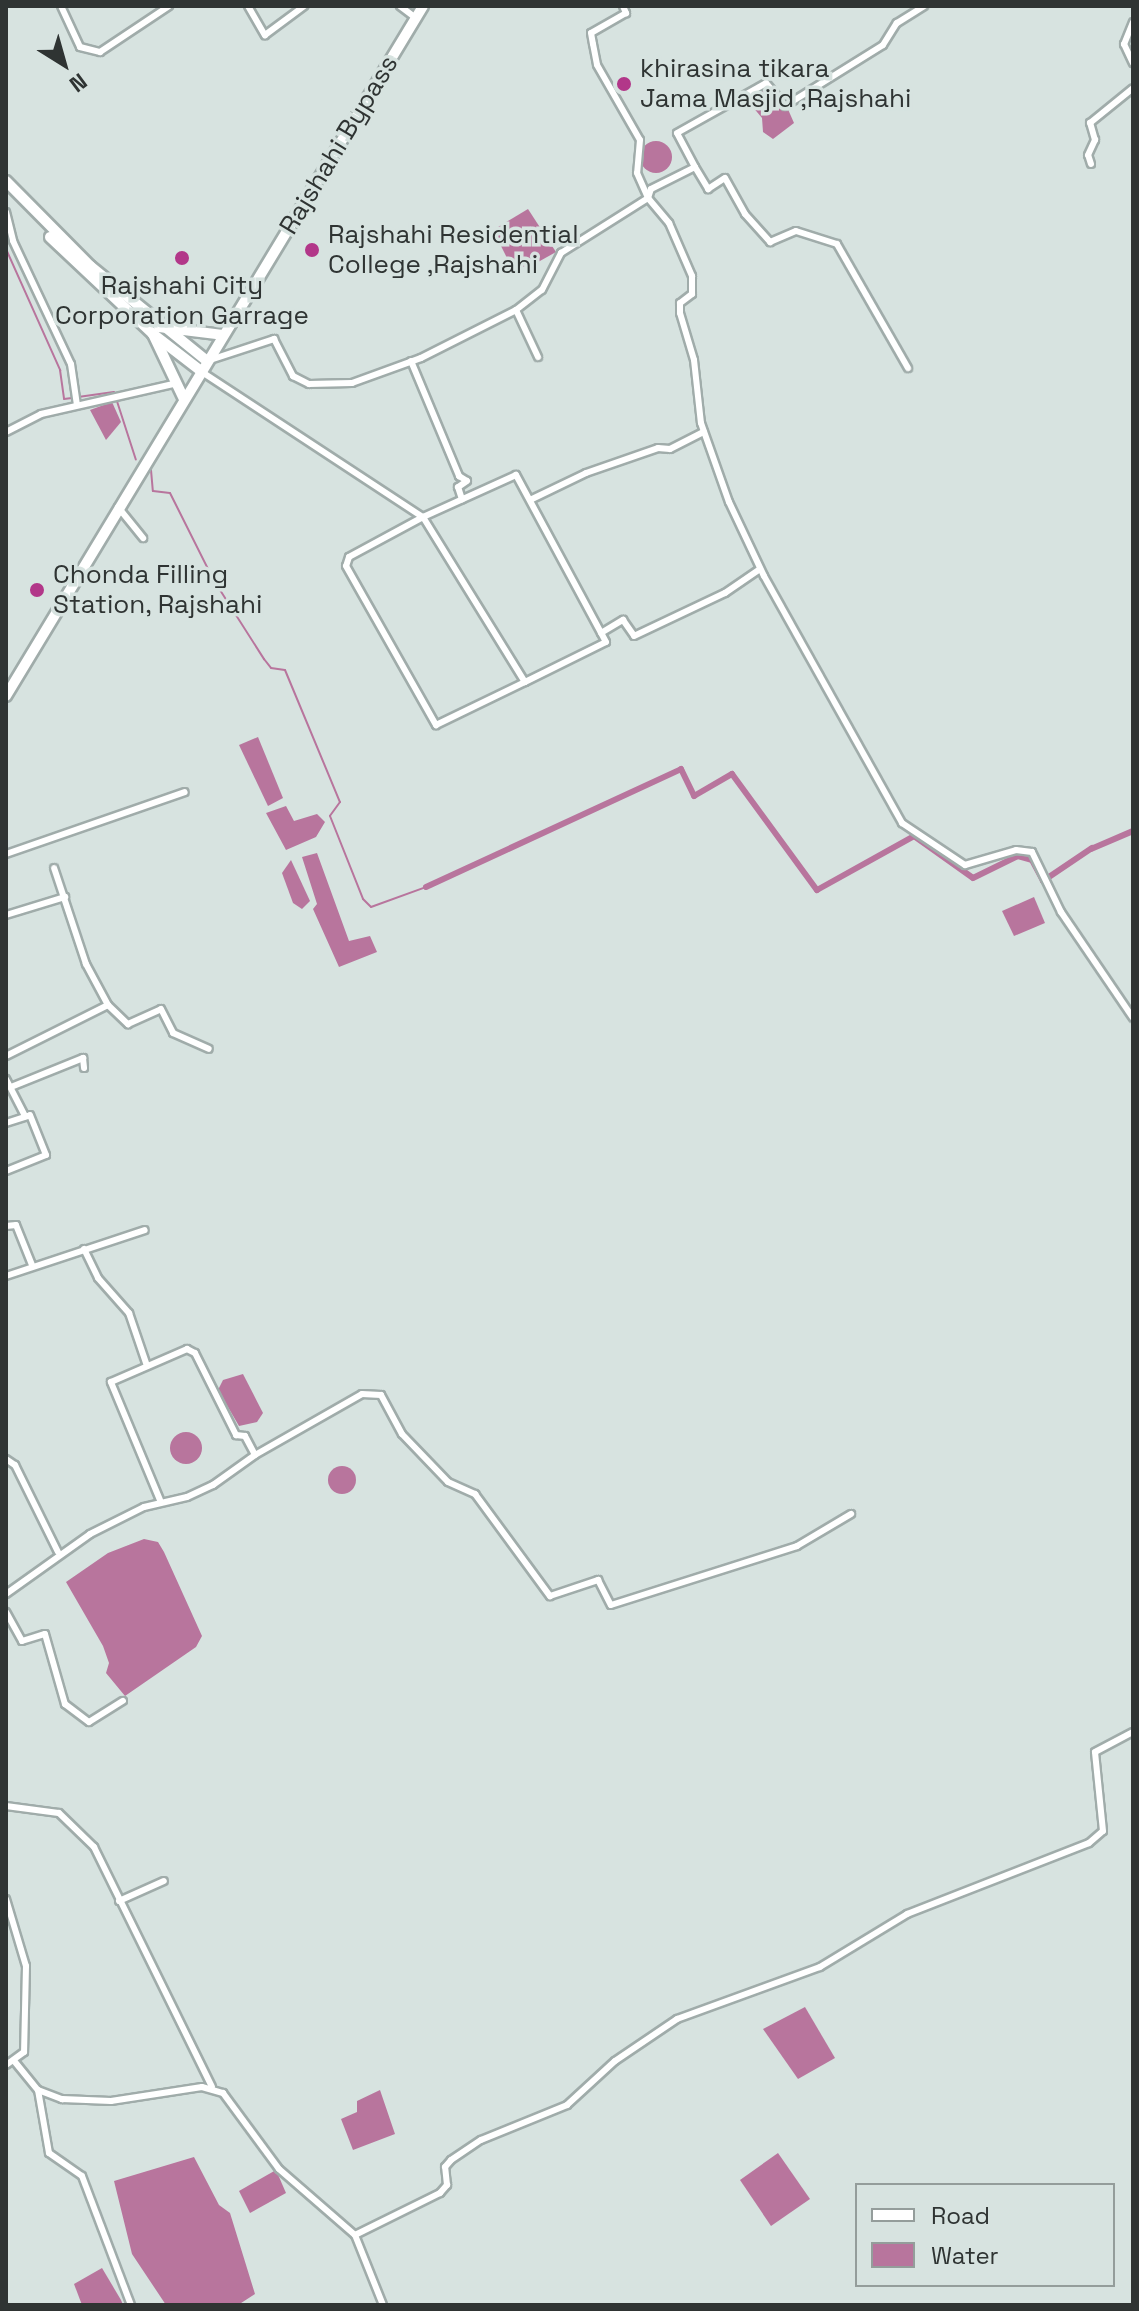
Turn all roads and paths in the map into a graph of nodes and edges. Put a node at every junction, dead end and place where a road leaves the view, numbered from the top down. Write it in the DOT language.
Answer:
graph roads {
  1 [pos="61,6"];
  2 [pos="169,6"];
  3 [pos="248,6"];
  4 [pos="304,6"];
  5 [pos="400,6"];
  6 [pos="423,6"];
  7 [pos="623,6"];
  8 [pos="924,6"];
  9 [pos="416,18"];
  10 [pos="1133,22"];
  11 [pos="1133,63"];
  12 [pos="1133,88"];
  13 [pos="1091,164"];
  14 [pos="695,167"];
  15 [pos="6,181"];
  16 [pos="6,189"];
  17 [pos="648,198"];
  18 [pos="6,212"];
  19 [pos="13,241"];
  20 [pos="6,248"];
  21 [pos="516,310"];
  22 [pos="156,330"];
  23 [pos="223,335"];
  24 [pos="538,357"];
  25 [pos="207,361"];
  26 [pos="411,361"];
  27 [pos="908,368"];
  28 [pos="201,371"];
  29 [pos="177,383"];
  30 [pos="184,399"];
  31 [pos="77,405"];
  32 [pos="6,432"];
  33 [pos="704,432"];
  34 [pos="462,499"];
  35 [pos="530,500"];
  36 [pos="118,507"];
  37 [pos="423,517"];
  38 [pos="143,538"];
  39 [pos="760,569"];
  40 [pos="601,633"];
  41 [pos="525,682"];
  42 [pos="6,696"];
  43 [pos="185,792"];
  44 [pos="6,854"];
  45 [pos="54,868"];
  46 [pos="65,897"];
  47 [pos="6,915"];
  48 [pos="108,1005"];
  49 [pos="1133,1018"];
  50 [pos="209,1049"];
  51 [pos="6,1056"];
  52 [pos="84,1068"];
  53 [pos="6,1079"];
  54 [pos="11,1087"];
  55 [pos="25,1116"];
  56 [pos="6,1123"];
  57 [pos="6,1171"];
  58 [pos="6,1226"];
  59 [pos="145,1230"];
  60 [pos="84,1249"];
  61 [pos="32,1265"];
  62 [pos="6,1276"];
  63 [pos="147,1366"];
  64 [pos="255,1455"];
  65 [pos="6,1459"];
  66 [pos="160,1500"];
  67 [pos="851,1514"];
  68 [pos="58,1552"];
  69 [pos="6,1594"];
  70 [pos="6,1612"];
  71 [pos="123,1701"];
  72 [pos="1133,1732"];
  73 [pos="6,1806"];
  74 [pos="164,1881"];
  75 [pos="6,1899"];
  76 [pos="119,1901"];
  77 [pos="15,2062"];
  78 [pos="6,2065"];
  79 [pos="212,2087"];
  80 [pos="38,2090"];
  81 [pos="355,2235"];
  82 [pos="131,2305"];
  83 [pos="383,2305"];
  1 -- 2 [label="street"];
  3 -- 4 [label="street"];
  5 -- 9 [label="street"];
  6 -- 9 [label="main road, Rajshahi Bypass"];
  7 -- 17 [label="street"];
  8 -- 14 [label="street"];
  9 -- 23 [label="main road, Rajshahi Bypass"];
  10 -- 11 [label="street"];
  12 -- 13 [label="street"];
  14 -- 17 [label="street"];
  14 -- 27 [label="street"];
  15 -- 22 [label="main road"];
  16 -- 22 [label="main road"];
  17 -- 21 [label="street"];
  17 -- 33 [label="street"];
  18 -- 19 [label="street"];
  19 -- 20 [label="street"];
  19 -- 31 [label="street"];
  21 -- 24 [label="street"];
  21 -- 26 [label="street"];
  22 -- 23 [label="main road"];
  22 -- 25 [label="main road"];
  22 -- 28 [label="main road"];
  22 -- 29 [label="main road"];
  23 -- 25 [label="main road, Rajshahi Bypass"];
  25 -- 26 [label="street"];
  25 -- 28 [label="main road, Rajshahi Bypass"];
  26 -- 34 [label="street"];
  28 -- 30 [label="main road, Rajshahi Bypass"];
  28 -- 37 [label="street"];
  29 -- 30 [label="main road"];
  29 -- 31 [label="street"];
  30 -- 36 [label="main road, Rajshahi Bypass"];
  31 -- 32 [label="street"];
  33 -- 35 [label="street"];
  33 -- 39 [label="street"];
  34 -- 35 [label="street"];
  34 -- 37 [label="street"];
  35 -- 40 [label="street"];
  36 -- 38 [label="street"];
  36 -- 42 [label="main road, Rajshahi Bypass"];
  37 -- 41 [label="street"];
  37 -- 41 [label="street"];
  39 -- 40 [label="street"];
  39 -- 49 [label="street"];
  40 -- 41 [label="street"];
  43 -- 44 [label="street"];
  45 -- 46 [label="street"];
  46 -- 47 [label="street"];
  46 -- 48 [label="street"];
  48 -- 50 [label="street"];
  48 -- 51 [label="street"];
  52 -- 54 [label="street"];
  53 -- 54 [label="street"];
  54 -- 55 [label="street"];
  55 -- 56 [label="street"];
  55 -- 57 [label="street"];
  58 -- 61 [label="street"];
  59 -- 60 [label="street"];
  60 -- 61 [label="street"];
  60 -- 63 [label="street"];
  61 -- 62 [label="street"];
  63 -- 64 [label="street"];
  63 -- 66 [label="street"];
  64 -- 66 [label="street"];
  64 -- 67 [label="street"];
  65 -- 68 [label="street"];
  66 -- 68 [label="street"];
  68 -- 69 [label="street"];
  70 -- 71 [label="street"];
  72 -- 81 [label="street"];
  73 -- 76 [label="street"];
  74 -- 76 [label="street"];
  75 -- 77 [label="street"];
  76 -- 79 [label="street"];
  77 -- 78 [label="street"];
  77 -- 80 [label="street"];
  79 -- 80 [label="street"];
  79 -- 81 [label="street"];
  80 -- 82 [label="street"];
  81 -- 83 [label="street"];
}
